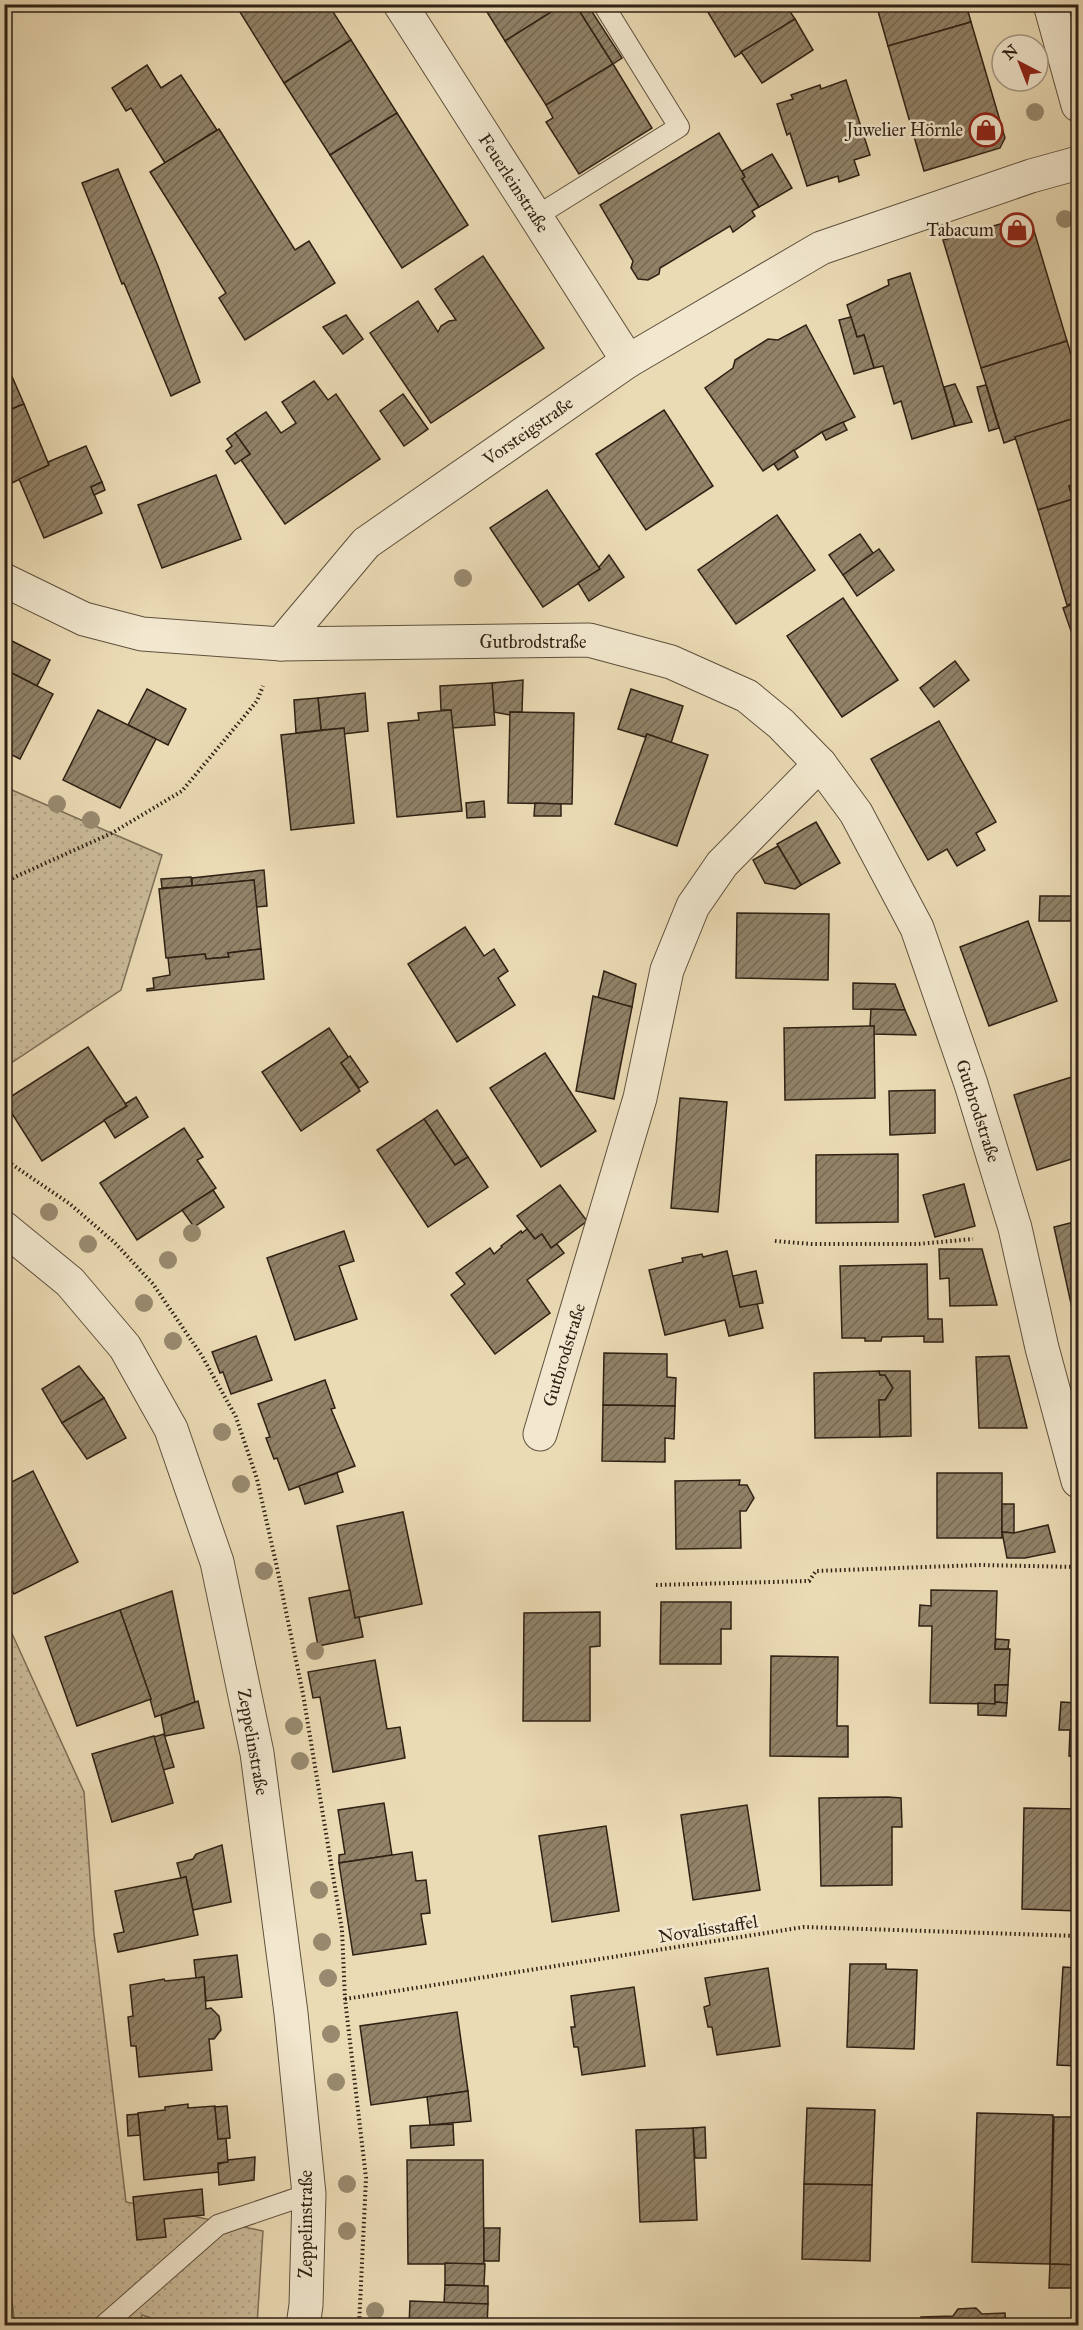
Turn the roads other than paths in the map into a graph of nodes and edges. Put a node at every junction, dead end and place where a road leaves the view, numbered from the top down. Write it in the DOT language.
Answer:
graph roads {
  1 [pos="400,4"];
  2 [pos="603,4"];
  3 [pos="1050,4"];
  4 [pos="1078,105"];
  5 [pos="1078,163"];
  6 [pos="535,217"];
  7 [pos="628,361"];
  8 [pos="4,580"];
  9 [pos="281,644"];
  10 [pos="820,764"];
  11 [pos="4,1228"];
  12 [pos="540,1434"];
  13 [pos="1078,1480"];
  14 [pos="309,2194"];
  15 [pos="103,2325"];
  16 [pos="303,2325"];
  1 -- 6 [label="street, Feuerleinstraße"];
  2 -- 6 [label="lane"];
  3 -- 4 [label="street"];
  5 -- 7 [label="street, Vorsteigstraße"];
  6 -- 7 [label="street, Feuerleinstraße"];
  7 -- 9 [label="street, Vorsteigstraße"];
  8 -- 9 [label="street"];
  9 -- 10 [label="street, Gutbrodstraße"];
  10 -- 12 [label="street, Gutbrodstraße"];
  10 -- 13 [label="street, Gutbrodstraße"];
  11 -- 14 [label="street, Zeppelinstraße"];
  14 -- 15 [label="lane"];
  14 -- 16 [label="street, Zeppelinstraße"];
}
